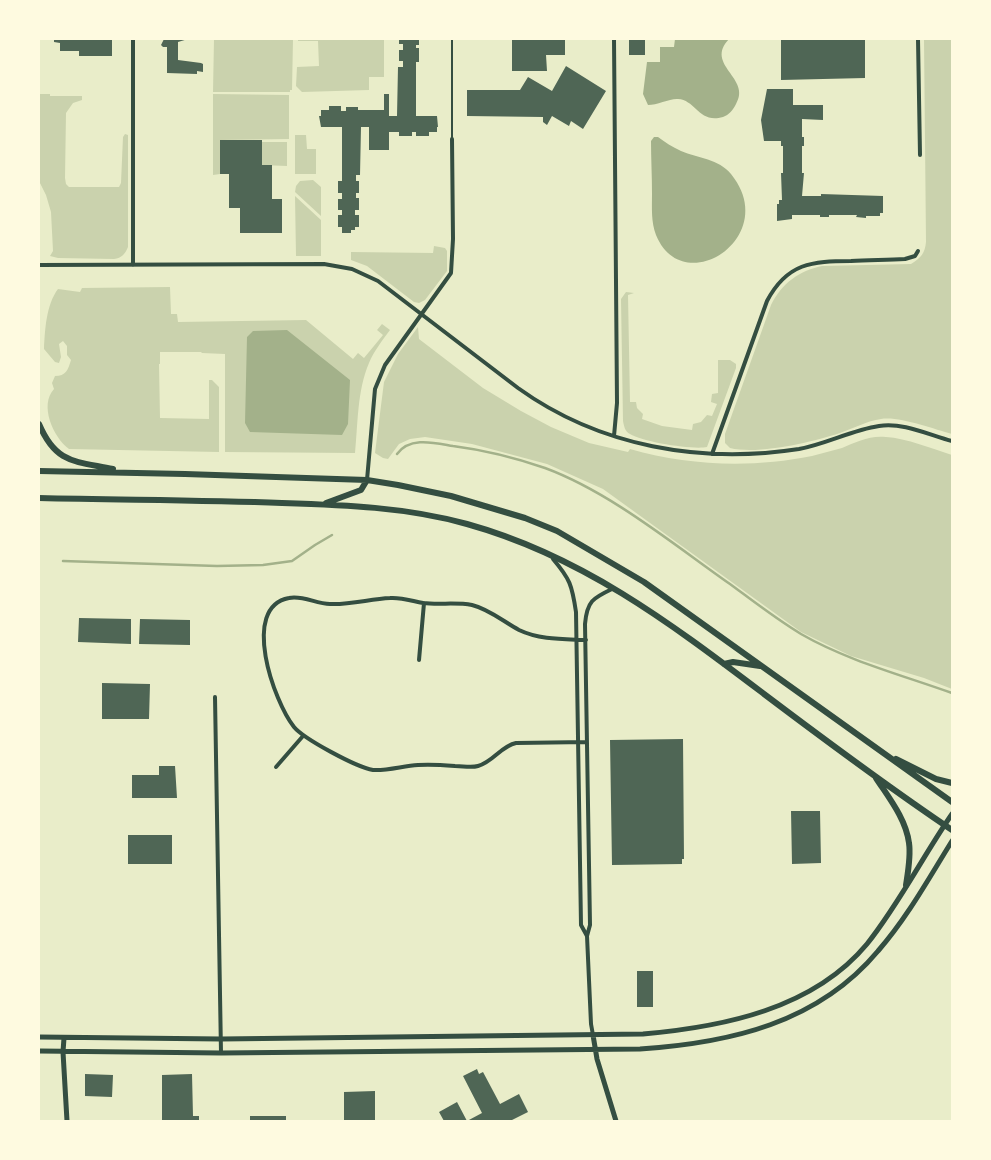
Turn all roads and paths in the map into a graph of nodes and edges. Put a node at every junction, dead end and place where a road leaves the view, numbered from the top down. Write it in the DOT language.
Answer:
graph roads {
  1 [pos="133,39"];
  2 [pos="452,39"];
  3 [pos="614,39"];
  4 [pos="918,39"];
  5 [pos="452,140"];
  6 [pos="920,155"];
  7 [pos="918,251"];
  8 [pos="39,265"];
  9 [pos="133,265"];
  10 [pos="422,314"];
  11 [pos="39,424"];
  12 [pos="614,436"];
  13 [pos="952,441"];
  14 [pos="712,454"];
  15 [pos="39,471"];
  16 [pos="129,472"];
  17 [pos="368,480"];
  18 [pos="39,498"];
  19 [pos="323,505"];
  20 [pos="550,554"];
  21 [pos="614,588"];
  22 [pos="424,603"];
  23 [pos="576,639"];
  24 [pos="586,640"];
  25 [pos="418,660"];
  26 [pos="724,664"];
  27 [pos="762,666"];
  28 [pos="215,697"];
  29 [pos="303,736"];
  30 [pos="578,742"];
  31 [pos="587,742"];
  32 [pos="877,749"];
  33 [pos="276,767"];
  34 [pos="874,774"];
  35 [pos="952,783"];
  36 [pos="952,802"];
  37 [pos="952,814"];
  38 [pos="944,825"];
  39 [pos="952,830"];
  40 [pos="952,841"];
  41 [pos="906,885"];
  42 [pos="587,936"];
  43 [pos="593,1035"];
  44 [pos="39,1037"];
  45 [pos="64,1038"];
  46 [pos="221,1039"];
  47 [pos="595,1049"];
  48 [pos="39,1051"];
  49 [pos="63,1052"];
  50 [pos="221,1053"];
  51 [pos="67,1121"];
  52 [pos="616,1121"];
  1 -- 9 [label="street"];
  2 -- 5 [label="lane"];
  3 -- 12 [label="street"];
  4 -- 6 [label="street"];
  5 -- 10 [label="street"];
  7 -- 14 [label="street"];
  8 -- 9 [label="street"];
  9 -- 10 [label="street"];
  10 -- 12 [label="street"];
  10 -- 17 [label="street"];
  11 -- 16 [label="main road"];
  12 -- 14 [label="street"];
  13 -- 14 [label="street"];
  15 -- 16 [label="main road"];
  16 -- 17 [label="main road"];
  17 -- 19 [label="main road"];
  17 -- 27 [label="main road"];
  18 -- 19 [label="main road"];
  19 -- 20 [label="main road"];
  20 -- 21 [label="main road"];
  20 -- 23 [label="street"];
  21 -- 24 [label="street"];
  21 -- 26 [label="main road"];
  22 -- 23 [label="street"];
  22 -- 25 [label="street"];
  22 -- 29 [label="street"];
  23 -- 24 [label="street"];
  23 -- 30 [label="street"];
  24 -- 31 [label="street"];
  26 -- 27 [label="main road"];
  26 -- 34 [label="main road"];
  27 -- 32 [label="main road"];
  28 -- 46 [label="street"];
  29 -- 30 [label="street"];
  29 -- 33 [label="street"];
  30 -- 31 [label="street"];
  30 -- 42 [label="street"];
  31 -- 42 [label="street"];
  32 -- 35 [label="main road"];
  32 -- 36 [label="main road"];
  34 -- 38 [label="main road"];
  34 -- 41 [label="main road"];
  37 -- 38 [label="street"];
  38 -- 39 [label="main road"];
  38 -- 41 [label="street"];
  40 -- 47 [label="street"];
  41 -- 43 [label="street"];
  42 -- 43 [label="street"];
  43 -- 46 [label="street"];
  43 -- 47 [label="street"];
  44 -- 45 [label="street"];
  45 -- 46 [label="street"];
  45 -- 49 [label="street"];
  46 -- 50 [label="street"];
  47 -- 50 [label="street"];
  47 -- 52 [label="street"];
  48 -- 49 [label="street"];
  49 -- 50 [label="street"];
  49 -- 51 [label="street"];
}
